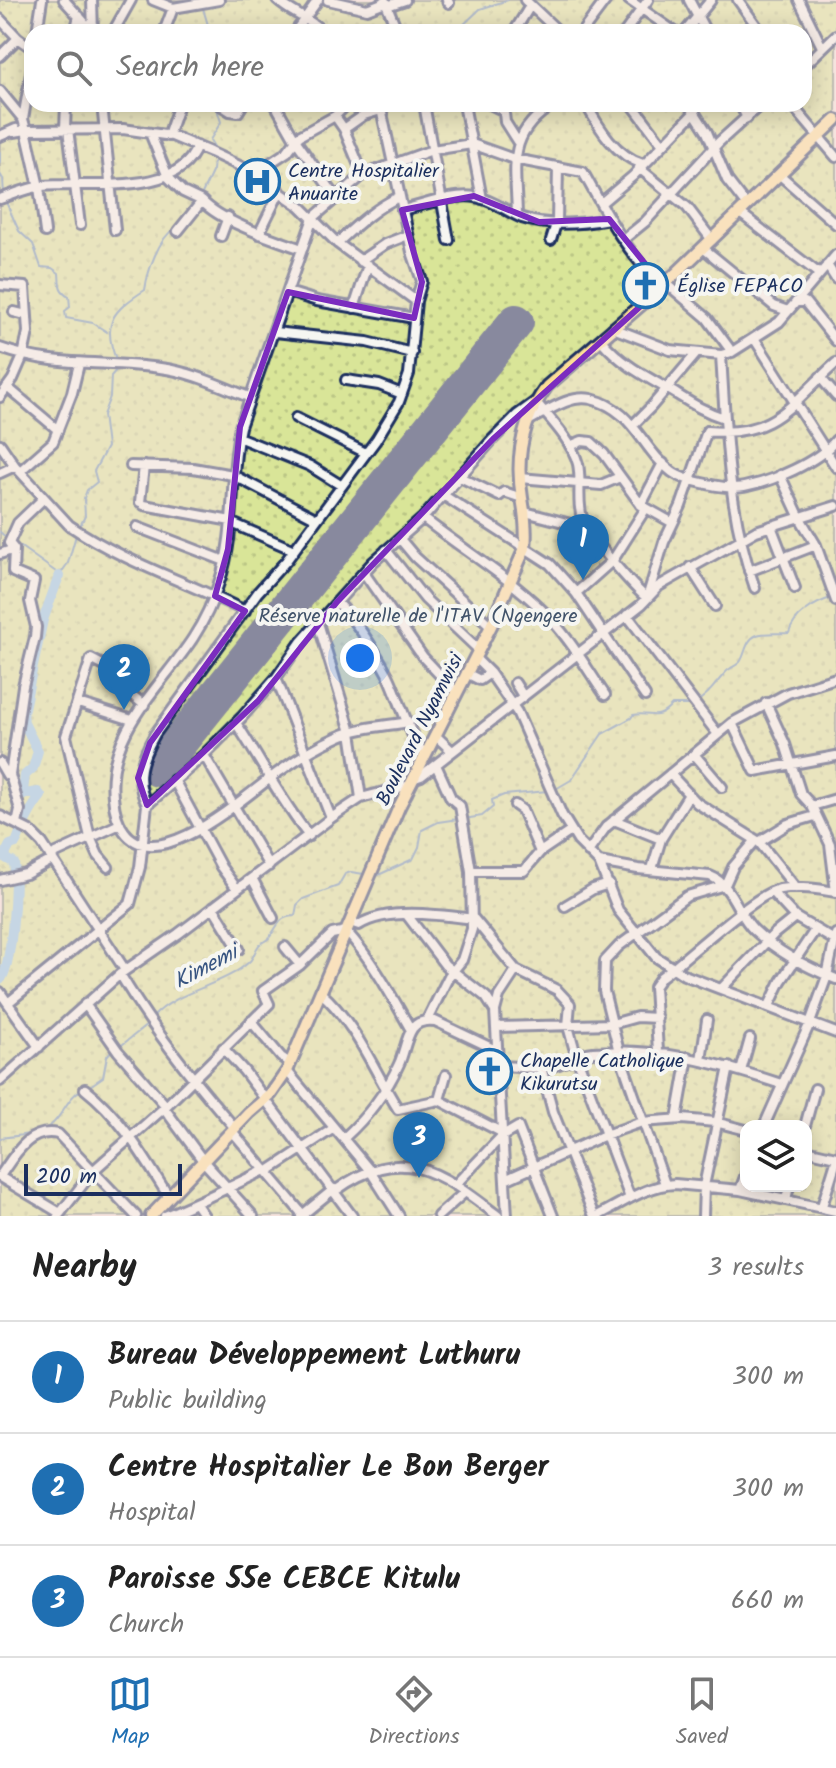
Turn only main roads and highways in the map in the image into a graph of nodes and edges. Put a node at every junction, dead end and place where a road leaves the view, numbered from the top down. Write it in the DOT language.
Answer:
graph roads {
  1 [pos="836,120"];
  2 [pos="151,1216"];
  1 -- 2 [label="main road, Boulevard Nyamwisi"];
}
